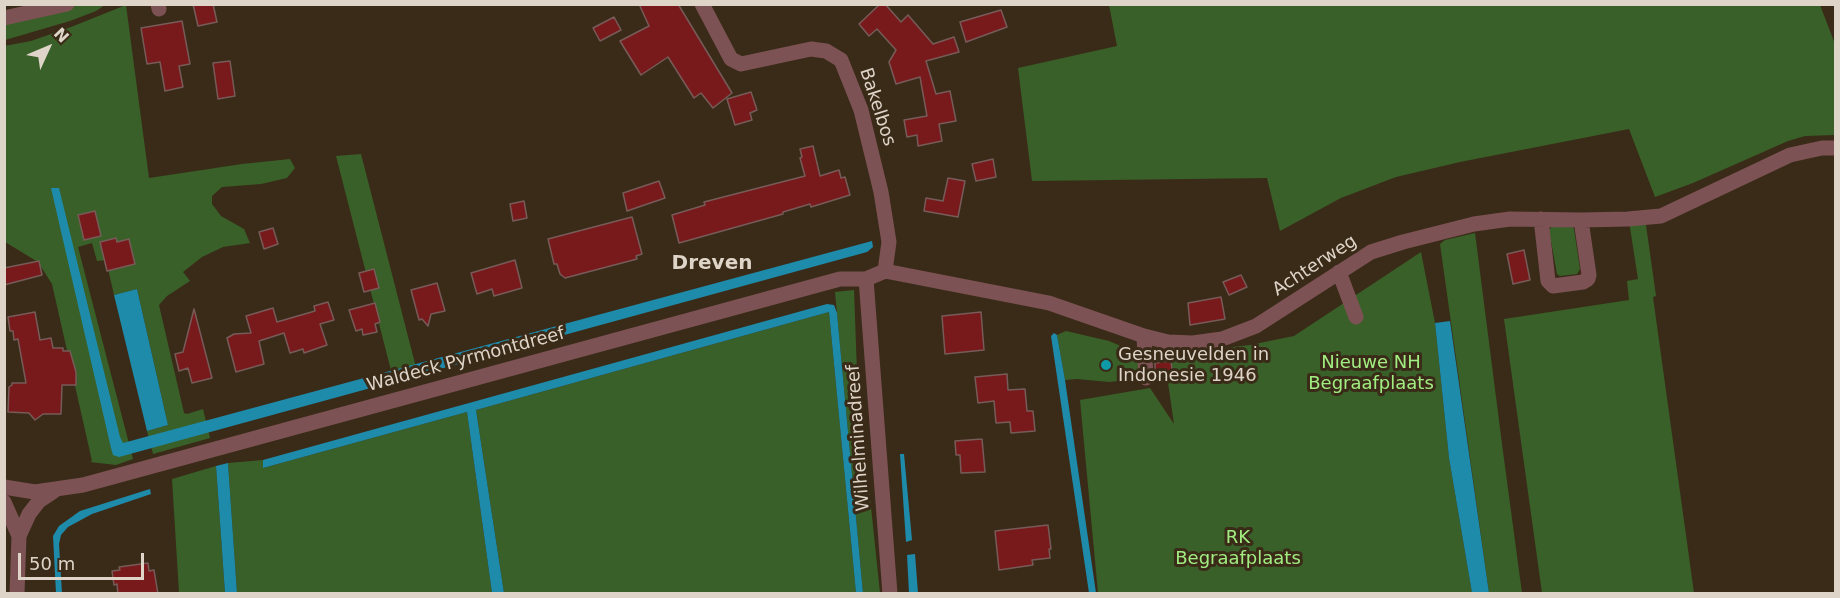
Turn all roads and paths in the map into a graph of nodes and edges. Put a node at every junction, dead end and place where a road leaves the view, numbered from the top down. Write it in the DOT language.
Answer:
graph roads {
  1 [pos="67,4"];
  2 [pos="702,4"];
  3 [pos="4,18"];
  4 [pos="1836,148"];
  5 [pos="1541,219"];
  6 [pos="1581,220"];
  7 [pos="885,271"];
  8 [pos="1338,272"];
  9 [pos="866,279"];
  10 [pos="1356,317"];
  11 [pos="1144,336"];
  12 [pos="1146,378"];
  13 [pos="4,488"];
  14 [pos="57,489"];
  15 [pos="4,502"];
  16 [pos="19,536"];
  17 [pos="17,594"];
  18 [pos="890,594"];
  1 -- 3 [label="street"];
  2 -- 7 [label="street, Bakelbos"];
  4 -- 6 [label="street, Achterweg"];
  5 -- 6 [label="street, Achterweg"];
  5 -- 6 [label="street"];
  5 -- 8 [label="street, Achterweg"];
  7 -- 9 [label="street, Waldeck Pyrmontdreef"];
  7 -- 11 [label="street, Achterweg"];
  8 -- 10 [label="street"];
  8 -- 11 [label="street, Achterweg"];
  9 -- 14 [label="street, Waldeck Pyrmontdreef"];
  9 -- 18 [label="street, Wilhelminadreef"];
  11 -- 12 [label="street"];
  13 -- 14 [label="street, Waldeck Pyrmontdreef"];
  14 -- 16 [label="street, Waldeck Pyrmontdreef"];
  15 -- 16 [label="street"];
  16 -- 17 [label="street"];
}
